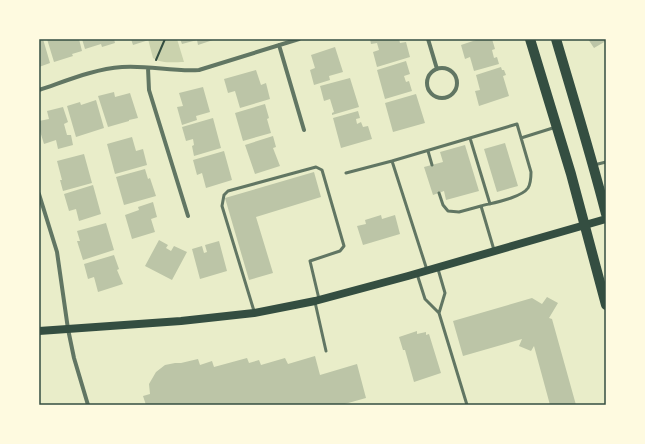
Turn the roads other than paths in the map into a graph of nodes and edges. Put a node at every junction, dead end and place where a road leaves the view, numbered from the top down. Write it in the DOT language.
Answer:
graph roads {
  1 [pos="299,39"];
  2 [pos="428,39"];
  3 [pos="530,39"];
  4 [pos="556,39"];
  5 [pos="278,45"];
  6 [pos="148,68"];
  7 [pos="437,69"];
  8 [pos="39,90"];
  9 [pos="557,127"];
  10 [pos="304,130"];
  11 [pos="470,138"];
  12 [pos="521,138"];
  13 [pos="428,151"];
  14 [pos="392,161"];
  15 [pos="606,162"];
  16 [pos="432,165"];
  17 [pos="594,165"];
  18 [pos="346,173"];
  19 [pos="439,193"];
  20 [pos="39,194"];
  21 [pos="490,204"];
  22 [pos="481,206"];
  23 [pos="606,214"];
  24 [pos="188,216"];
  25 [pos="606,219"];
  26 [pos="584,225"];
  27 [pos="494,250"];
  28 [pos="438,267"];
  29 [pos="427,270"];
  30 [pos="417,274"];
  31 [pos="317,300"];
  32 [pos="606,304"];
  33 [pos="254,313"];
  34 [pos="440,313"];
  35 [pos="68,329"];
  36 [pos="39,331"];
  37 [pos="326,351"];
  38 [pos="88,405"];
  39 [pos="467,405"];
  1 -- 5 [label="street"];
  2 -- 7 [label="street"];
  3 -- 9 [label="main road"];
  4 -- 17 [label="main road"];
  5 -- 6 [label="street"];
  5 -- 10 [label="street"];
  6 -- 8 [label="street"];
  6 -- 24 [label="street"];
  7 -- 7 [label="street"];
  9 -- 12 [label="lane"];
  9 -- 26 [label="main road"];
  11 -- 12 [label="lane"];
  11 -- 13 [label="lane"];
  11 -- 21 [label="lane"];
  12 -- 21 [label="lane"];
  13 -- 14 [label="lane"];
  13 -- 16 [label="lane"];
  14 -- 18 [label="lane"];
  14 -- 29 [label="lane"];
  15 -- 17 [label="lane"];
  17 -- 23 [label="main road"];
  19 -- 22 [label="lane"];
  20 -- 35 [label="street"];
  21 -- 22 [label="lane"];
  22 -- 27 [label="lane"];
  25 -- 26 [label="main road"];
  26 -- 27 [label="main road"];
  26 -- 32 [label="main road"];
  27 -- 28 [label="main road"];
  28 -- 29 [label="main road"];
  28 -- 34 [label="lane"];
  29 -- 30 [label="main road"];
  30 -- 31 [label="main road"];
  30 -- 34 [label="lane"];
  31 -- 33 [label="main road"];
  31 -- 33 [label="lane"];
  31 -- 37 [label="lane"];
  33 -- 35 [label="main road"];
  34 -- 39 [label="lane"];
  35 -- 36 [label="main road"];
  35 -- 38 [label="street"];
}
